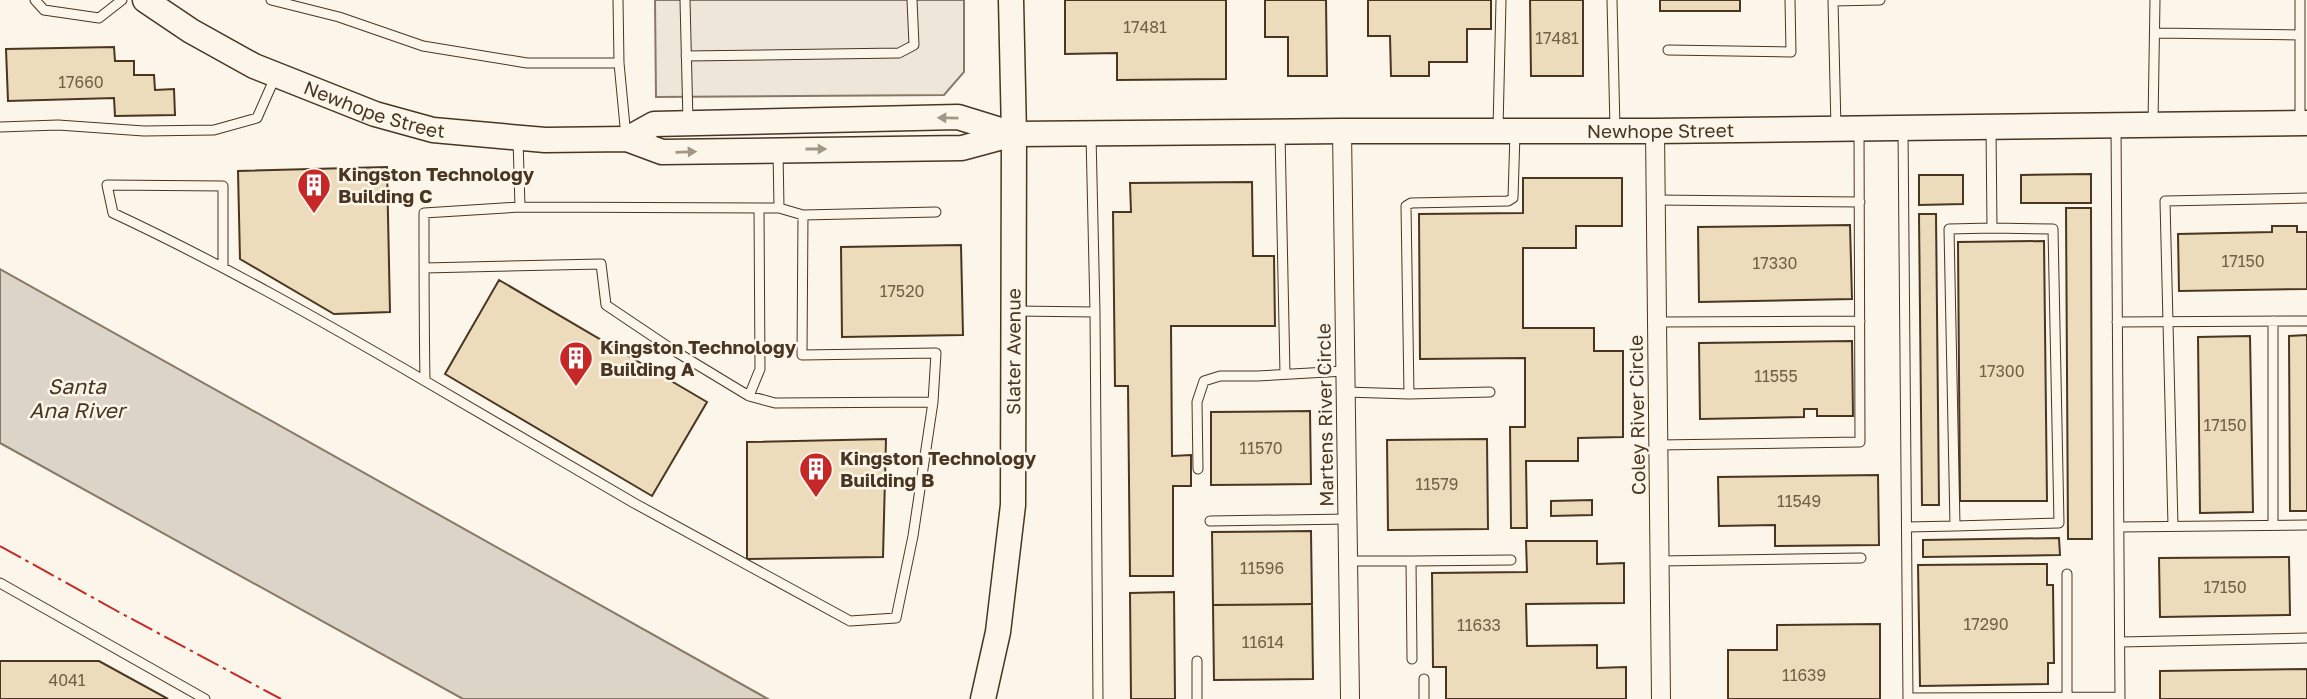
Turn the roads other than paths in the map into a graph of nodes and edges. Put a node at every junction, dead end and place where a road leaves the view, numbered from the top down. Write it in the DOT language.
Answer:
graph roads {
  1 [pos="35,0"];
  2 [pos="122,0"];
  3 [pos="145,0"];
  4 [pos="271,0"];
  5 [pos="618,0"];
  6 [pos="685,0"];
  7 [pos="912,0"];
  8 [pos="1011,0"];
  9 [pos="1501,0"];
  10 [pos="1612,0"];
  11 [pos="1790,0"];
  12 [pos="1833,0"];
  13 [pos="1880,0"];
  14 [pos="2155,0"];
  15 [pos="2300,0"];
  16 [pos="2155,33"];
  17 [pos="2300,35"];
  18 [pos="1668,50"];
  19 [pos="686,56"];
  20 [pos="619,63"];
  21 [pos="276,75"];
  22 [pos="688,123"];
  23 [pos="2304,123"];
  24 [pos="2116,125"];
  25 [pos="2153,125"];
  26 [pos="0,127"];
  27 [pos="1991,127"];
  28 [pos="1848,128"];
  29 [pos="1903,128"];
  30 [pos="1342,131"];
  31 [pos="1506,131"];
  32 [pos="1615,131"];
  33 [pos="1655,131"];
  34 [pos="1280,132"];
  35 [pos="1013,134"];
  36 [pos="1091,135"];
  37 [pos="518,137"];
  38 [pos="627,139"];
  39 [pos="778,149"];
  40 [pos="2307,198"];
  41 [pos="1657,200"];
  42 [pos="1860,202"];
  43 [pos="520,207"];
  44 [pos="759,208"];
  45 [pos="779,208"];
  46 [pos="936,212"];
  47 [pos="803,215"];
  48 [pos="1992,228"];
  49 [pos="223,267"];
  50 [pos="424,268"];
  51 [pos="1013,310"];
  52 [pos="1095,312"];
  53 [pos="1860,321"];
  54 [pos="2167,321"];
  55 [pos="2273,321"];
  56 [pos="2307,321"];
  57 [pos="1657,322"];
  58 [pos="2117,322"];
  59 [pos="1345,371"];
  60 [pos="1285,374"];
  61 [pos="425,381"];
  62 [pos="1346,392"];
  63 [pos="1490,392"];
  64 [pos="1409,394"];
  65 [pos="749,396"];
  66 [pos="933,402"];
  67 [pos="1658,445"];
  68 [pos="1198,469"];
  69 [pos="1348,519"];
  70 [pos="1210,521"];
  71 [pos="2273,525"];
  72 [pos="2307,525"];
  73 [pos="1955,526"];
  74 [pos="2173,526"];
  75 [pos="1907,527"];
  76 [pos="2119,527"];
  77 [pos="1861,558"];
  78 [pos="1511,560"];
  79 [pos="1348,561"];
  80 [pos="1411,561"];
  81 [pos="1659,561"];
  82 [pos="2067,574"];
  83 [pos="0,583"];
  84 [pos="2307,638"];
  85 [pos="2120,642"];
  86 [pos="1412,659"];
  87 [pos="1197,661"];
  88 [pos="1423,679"];
  89 [pos="2067,697"];
  90 [pos="2120,698"];
  91 [pos="205,699"];
  92 [pos="983,699"];
  93 [pos="1098,699"];
  94 [pos="1197,699"];
  95 [pos="1350,699"];
  96 [pos="1424,699"];
  97 [pos="1661,699"];
  98 [pos="1908,699"];
  1 -- 2 [label="lane"];
  3 -- 21 [label="street, Newhope Street"];
  4 -- 20 [label="lane"];
  5 -- 20 [label="lane"];
  6 -- 19 [label="lane"];
  7 -- 19 [label="lane"];
  8 -- 35 [label="street, Slater Avenue"];
  9 -- 31 [label="lane"];
  10 -- 32 [label="lane"];
  11 -- 18 [label="lane"];
  12 -- 13 [label="lane"];
  12 -- 28 [label="lane"];
  14 -- 16 [label="lane"];
  15 -- 17 [label="lane"];
  16 -- 17 [label="lane"];
  16 -- 25 [label="lane"];
  17 -- 23 [label="lane"];
  19 -- 22 [label="lane"];
  20 -- 38 [label="lane"];
  21 -- 26 [label="lane"];
  21 -- 37 [label="street, Newhope Street"];
  35 -- 22 [label="street, Newhope Street, one-way"];
  22 -- 38 [label="street, Newhope Street"];
  23 -- 25 [label="street, Newhope Street"];
  24 -- 25 [label="street, Newhope Street"];
  24 -- 27 [label="street, Newhope Street"];
  24 -- 58 [label="lane"];
  27 -- 29 [label="street, Newhope Street"];
  27 -- 48 [label="lane"];
  28 -- 29 [label="street, Newhope Street"];
  28 -- 33 [label="street, Newhope Street"];
  28 -- 42 [label="lane"];
  29 -- 75 [label="lane"];
  30 -- 31 [label="street, Newhope Street"];
  30 -- 34 [label="street, Newhope Street"];
  30 -- 59 [label="street, Martens River Circle"];
  31 -- 32 [label="street, Newhope Street"];
  31 -- 64 [label="lane"];
  32 -- 33 [label="street, Newhope Street"];
  33 -- 41 [label="street, Coley River Circle"];
  34 -- 36 [label="street, Newhope Street"];
  34 -- 60 [label="lane"];
  35 -- 36 [label="street, Newhope Street"];
  39 -- 35 [label="street, Newhope Street, one-way"];
  35 -- 51 [label="street, Slater Avenue"];
  36 -- 52 [label="lane"];
  37 -- 38 [label="street, Newhope Street"];
  37 -- 43 [label="lane"];
  38 -- 39 [label="street, Newhope Street, one-way"];
  39 -- 45 [label="lane"];
  40 -- 54 [label="lane"];
  41 -- 42 [label="lane"];
  41 -- 57 [label="street, Coley River Circle"];
  42 -- 53 [label="lane"];
  43 -- 44 [label="lane"];
  43 -- 50 [label="lane"];
  44 -- 45 [label="lane"];
  44 -- 65 [label="lane"];
  45 -- 47 [label="lane"];
  46 -- 47 [label="lane"];
  47 -- 66 [label="lane"];
  48 -- 73 [label="lane"];
  48 -- 73 [label="lane"];
  49 -- 49 [label="lane"];
  49 -- 61 [label="lane"];
  50 -- 61 [label="lane"];
  50 -- 65 [label="lane"];
  51 -- 52 [label="lane"];
  51 -- 92 [label="street, Slater Avenue"];
  52 -- 93 [label="lane"];
  53 -- 57 [label="lane"];
  53 -- 67 [label="lane"];
  54 -- 55 [label="lane"];
  54 -- 58 [label="lane"];
  54 -- 74 [label="lane"];
  55 -- 56 [label="lane"];
  55 -- 71 [label="lane"];
  57 -- 67 [label="street, Coley River Circle"];
  58 -- 76 [label="lane"];
  59 -- 60 [label="lane"];
  59 -- 62 [label="street, Martens River Circle"];
  60 -- 68 [label="lane"];
  61 -- 66 [label="lane"];
  62 -- 64 [label="lane"];
  62 -- 69 [label="street, Martens River Circle"];
  63 -- 64 [label="lane"];
  65 -- 66 [label="lane"];
  67 -- 81 [label="street, Coley River Circle"];
  69 -- 70 [label="lane"];
  69 -- 79 [label="street, Martens River Circle"];
  71 -- 72 [label="lane"];
  71 -- 74 [label="lane"];
  73 -- 75 [label="lane"];
  74 -- 76 [label="lane"];
  75 -- 98 [label="lane"];
  76 -- 85 [label="lane"];
  77 -- 81 [label="lane"];
  78 -- 80 [label="lane"];
  79 -- 80 [label="lane"];
  79 -- 95 [label="street, Martens River Circle"];
  80 -- 86 [label="lane"];
  81 -- 97 [label="street, Coley River Circle"];
  82 -- 89 [label="lane"];
  83 -- 91 [label="lane"];
  84 -- 85 [label="lane"];
  85 -- 90 [label="lane"];
  87 -- 94 [label="lane"];
  88 -- 96 [label="lane"];
  89 -- 90 [label="lane"];
  89 -- 98 [label="lane"];
}
